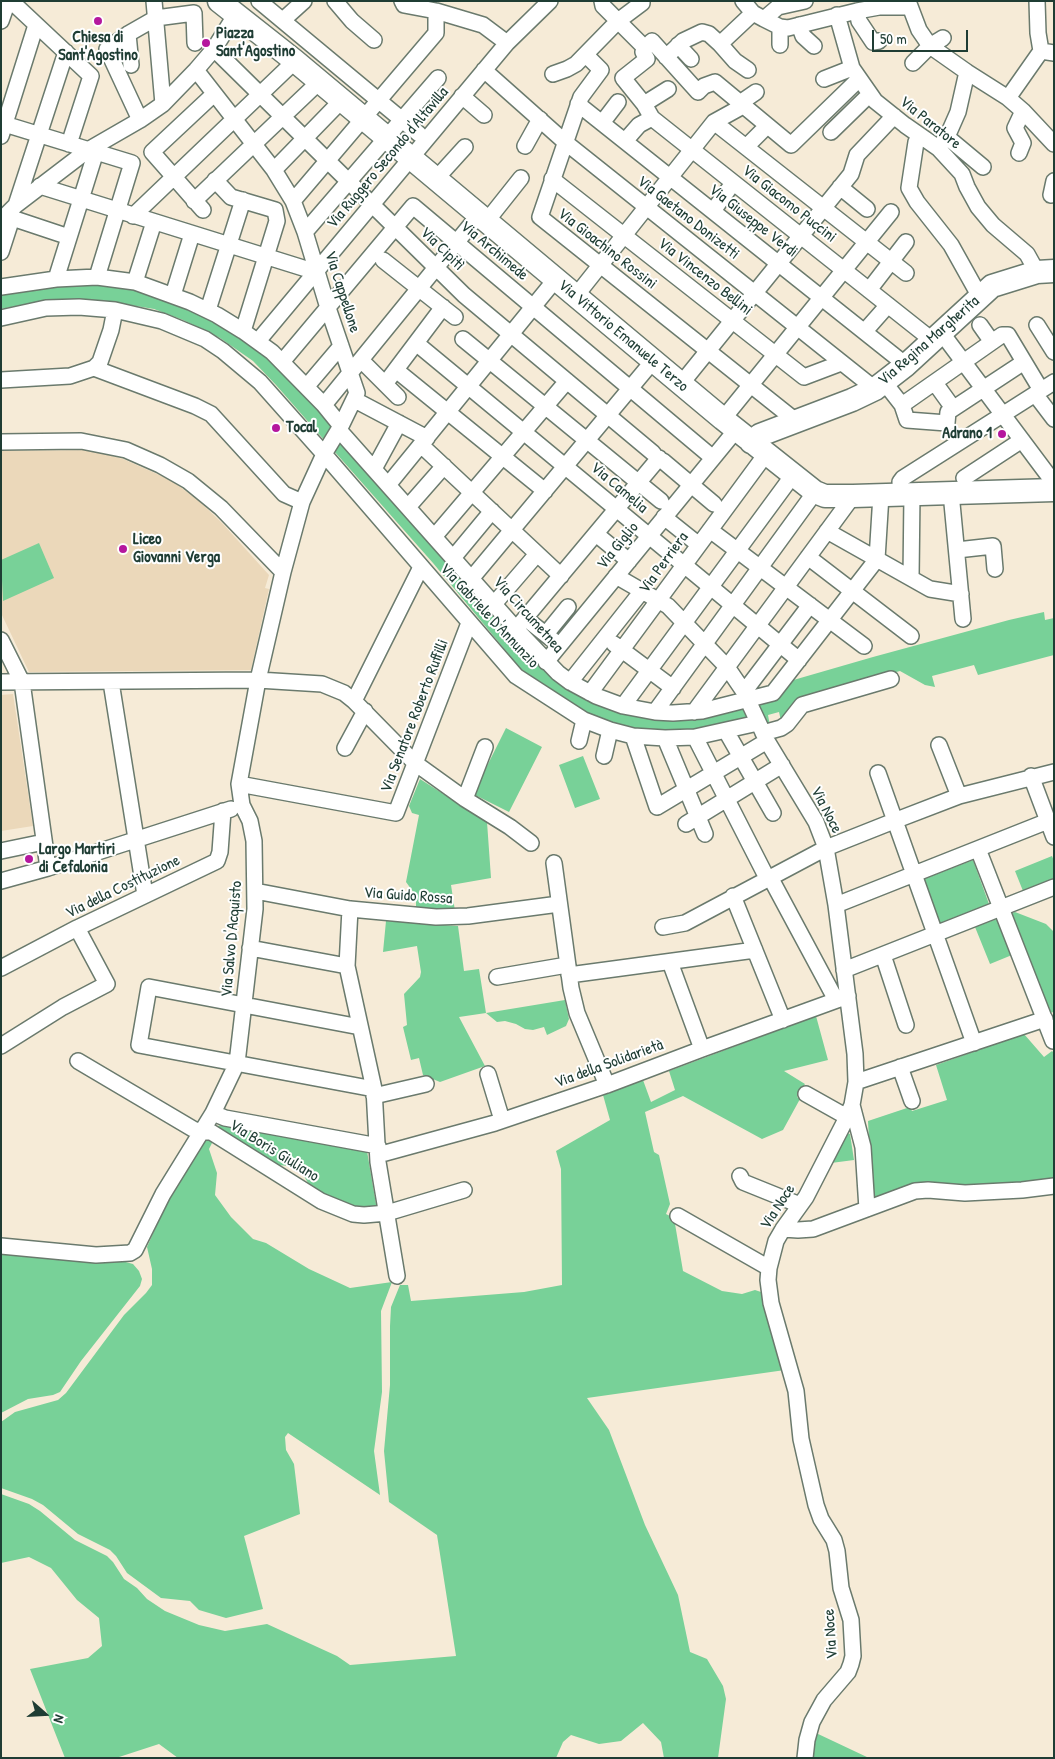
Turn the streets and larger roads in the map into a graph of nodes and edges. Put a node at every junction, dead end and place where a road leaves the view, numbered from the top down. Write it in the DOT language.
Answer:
graph roads {
  1 [pos="8,1"];
  2 [pos="11,1"];
  3 [pos="154,1"];
  4 [pos="304,1"];
  5 [pos="335,1"];
  6 [pos="402,1"];
  7 [pos="550,1"];
  8 [pos="642,1"];
  9 [pos="806,1"];
  10 [pos="1037,1"];
  11 [pos="605,3"];
  12 [pos="263,4"];
  13 [pos="881,4"];
  14 [pos="909,4"];
  15 [pos="436,11"];
  16 [pos="754,11"];
  17 [pos="857,11"];
  18 [pos="235,13"];
  19 [pos="837,15"];
  20 [pos="156,18"];
  21 [pos="283,20"];
  22 [pos="1,21"];
  23 [pos="618,21"];
  24 [pos="36,25"];
  25 [pos="799,25"];
  26 [pos="780,27"];
  27 [pos="128,34"];
  28 [pos="374,40"];
  29 [pos="879,41"];
  30 [pos="936,42"];
  31 [pos="195,43"];
  32 [pos="506,43"];
  33 [pos="720,44"];
  34 [pos="678,45"];
  35 [pos="780,45"];
  36 [pos="814,46"];
  37 [pos="645,48"];
  38 [pos="66,52"];
  39 [pos="217,52"];
  40 [pos="1048,52"];
  41 [pos="586,55"];
  42 [pos="666,57"];
  43 [pos="111,58"];
  44 [pos="691,59"];
  45 [pos="295,61"];
  46 [pos="913,63"];
  47 [pos="131,65"];
  48 [pos="484,70"];
  49 [pos="748,70"];
  50 [pos="967,72"];
  51 [pos="195,73"];
  52 [pos="855,73"];
  53 [pos="553,74"];
  54 [pos="91,76"];
  55 [pos="438,78"];
  56 [pos="824,79"];
  57 [pos="319,82"];
  58 [pos="668,89"];
  59 [pos="756,92"];
  60 [pos="214,94"];
  61 [pos="260,94"];
  62 [pos="870,94"];
  63 [pos="462,96"];
  64 [pos="1008,98"];
  65 [pos="378,100"];
  66 [pos="341,101"];
  67 [pos="618,102"];
  68 [pos="163,104"];
  69 [pos="578,104"];
  70 [pos="644,104"];
  71 [pos="741,104"];
  72 [pos="1022,111"];
  73 [pos="484,115"];
  74 [pos="282,116"];
  75 [pos="894,116"];
  76 [pos="362,118"];
  77 [pos="652,118"];
  78 [pos="234,119"];
  79 [pos="540,119"];
  80 [pos="140,120"];
  81 [pos="402,120"];
  82 [pos="714,122"];
  83 [pos="602,123"];
  84 [pos="767,126"];
  85 [pos="2,128"];
  86 [pos="831,132"];
  87 [pos="419,134"];
  88 [pos="39,135"];
  89 [pos="919,136"];
  90 [pos="305,138"];
  91 [pos="386,138"];
  92 [pos="625,141"];
  93 [pos="565,142"];
  94 [pos="942,143"];
  95 [pos="68,144"];
  96 [pos="253,144"];
  97 [pos="1054,144"];
  98 [pos="525,146"];
  99 [pos="465,147"];
  100 [pos="746,147"];
  101 [pos="94,149"];
  102 [pos="692,150"];
  103 [pos="1018,153"];
  104 [pos="410,159"];
  105 [pos="327,160"];
  106 [pos="983,167"];
  107 [pos="274,170"];
  108 [pos="174,177"];
  109 [pos="670,177"];
  110 [pos="521,178"];
  111 [pos="552,179"];
  112 [pos="216,180"];
  113 [pos="435,180"];
  114 [pos="348,182"];
  115 [pos="734,183"];
  116 [pos="40,186"];
  117 [pos="840,187"];
  118 [pos="81,199"];
  119 [pos="243,200"];
  120 [pos="293,201"];
  121 [pos="372,205"];
  122 [pos="646,208"];
  123 [pos="823,208"];
  124 [pos="867,209"];
  125 [pos="117,210"];
  126 [pos="713,211"];
  127 [pos="892,212"];
  128 [pos="9,214"];
  129 [pos="133,216"];
  130 [pos="482,219"];
  131 [pos="154,222"];
  132 [pos="395,228"];
  133 [pos="305,232"];
  134 [pos="192,234"];
  135 [pos="624,236"];
  136 [pos="801,236"];
  137 [pos="69,237"];
  138 [pos="456,242"];
  139 [pos="867,242"];
  140 [pos="906,242"];
  141 [pos="229,245"];
  142 [pos="1,252"];
  143 [pos="266,257"];
  144 [pos="384,260"];
  145 [pos="891,261"];
  146 [pos="778,263"];
  147 [pos="601,265"];
  148 [pos="436,268"];
  149 [pos="844,270"];
  150 [pos="1046,271"];
  151 [pos="316,272"];
  152 [pos="906,273"];
  153 [pos="97,277"];
  154 [pos="56,279"];
  155 [pos="555,280"];
  156 [pos="135,282"];
  157 [pos="1,287"];
  158 [pos="419,288"];
  159 [pos="869,290"];
  160 [pos="754,293"];
  161 [pos="172,295"];
  162 [pos="575,296"];
  163 [pos="980,297"];
  164 [pos="822,298"];
  165 [pos="888,305"];
  166 [pos="443,307"];
  167 [pos="533,307"];
  168 [pos="328,308"];
  169 [pos="115,310"];
  170 [pos="208,310"];
  171 [pos="455,317"];
  172 [pos="1,318"];
  173 [pos="732,321"];
  174 [pos="1037,324"];
  175 [pos="980,325"];
  176 [pos="797,328"];
  177 [pos="243,331"];
  178 [pos="865,332"];
  179 [pos="511,334"];
  180 [pos="937,336"];
  181 [pos="463,339"];
  182 [pos="258,341"];
  183 [pos="992,342"];
  184 [pos="416,343"];
  185 [pos="341,346"];
  186 [pos="708,351"];
  187 [pos="1054,352"];
  188 [pos="776,355"];
  189 [pos="361,360"];
  190 [pos="490,361"];
  191 [pos="653,361"];
  192 [pos="282,362"];
  193 [pos="1024,362"];
  194 [pos="841,363"];
  195 [pos="964,363"];
  196 [pos="906,364"];
  197 [pos="94,368"];
  198 [pos="396,370"];
  199 [pos="351,373"];
  200 [pos="1,380"];
  201 [pos="567,381"];
  202 [pos="1054,382"];
  203 [pos="935,383"];
  204 [pos="385,384"];
  205 [pos="681,384"];
  206 [pos="751,385"];
  207 [pos="307,386"];
  208 [pos="469,386"];
  209 [pos="879,386"];
  210 [pos="630,389"];
  211 [pos="984,389"];
  212 [pos="1038,392"];
  213 [pos="398,397"];
  214 [pos="355,400"];
  215 [pos="324,405"];
  216 [pos="902,405"];
  217 [pos="545,406"];
  218 [pos="953,408"];
  219 [pos="448,412"];
  220 [pos="608,415"];
  221 [pos="1003,415"];
  222 [pos="1054,419"];
  223 [pos="796,421"];
  224 [pos="399,423"];
  225 [pos="340,428"];
  226 [pos="524,432"];
  227 [pos="744,436"];
  228 [pos="587,440"];
  229 [pos="1022,440"];
  230 [pos="424,441"];
  231 [pos="1,442"];
  232 [pos="324,454"];
  233 [pos="502,456"];
  234 [pos="658,457"];
  235 [pos="713,458"];
  236 [pos="444,466"];
  237 [pos="565,466"];
  238 [pos="374,469"];
  239 [pos="793,475"];
  240 [pos="638,482"];
  241 [pos="1054,483"];
  242 [pos="691,484"];
  243 [pos="388,485"];
  244 [pos="957,485"];
  245 [pos="1054,490"];
  246 [pos="545,491"];
  247 [pos="815,492"];
  248 [pos="472,493"];
  249 [pos="898,495"];
  250 [pos="854,496"];
  251 [pos="661,501"];
  252 [pos="302,502"];
  253 [pos="714,504"];
  254 [pos="408,508"];
  255 [pos="616,509"];
  256 [pos="492,511"];
  257 [pos="664,517"];
  258 [pos="512,530"];
  259 [pos="710,530"];
  260 [pos="827,531"];
  261 [pos="596,534"];
  262 [pos="649,536"];
  263 [pos="434,537"];
  264 [pos="699,545"];
  265 [pos="738,550"];
  266 [pos="957,550"];
  267 [pos="537,554"];
  268 [pos="808,557"];
  269 [pos="453,558"];
  270 [pos="877,558"];
  271 [pos="629,561"];
  272 [pos="684,565"];
  273 [pos="421,566"];
  274 [pos="761,568"];
  275 [pos="995,569"];
  276 [pos="283,572"];
  277 [pos="561,576"];
  278 [pos="616,576"];
  279 [pos="471,578"];
  280 [pos="911,578"];
  281 [pos="711,587"];
  282 [pos="786,587"];
  283 [pos="852,590"];
  284 [pos="642,591"];
  285 [pos="961,594"];
  286 [pos="658,601"];
  287 [pos="494,604"];
  288 [pos="733,605"];
  289 [pos="810,605"];
  290 [pos="568,607"];
  291 [pos="963,619"];
  292 [pos="830,620"];
  293 [pos="685,622"];
  294 [pos="470,624"];
  295 [pos="521,624"];
  296 [pos="758,626"];
  297 [pos="546,634"];
  298 [pos="911,636"];
  299 [pos="605,638"];
  300 [pos="1,640"];
  301 [pos="706,643"];
  302 [pos="780,644"];
  303 [pos="560,645"];
  304 [pos="864,646"];
  305 [pos="622,650"];
  306 [pos="799,660"];
  307 [pos="546,662"];
  308 [pos="728,667"];
  309 [pos="649,670"];
  310 [pos="891,679"];
  311 [pos="258,680"];
  312 [pos="1,682"];
  313 [pos="22,682"];
  314 [pos="111,682"];
  315 [pos="570,682"];
  316 [pos="673,688"];
  317 [pos="590,693"];
  318 [pos="360,706"];
  319 [pos="623,706"];
  320 [pos="655,712"];
  321 [pos="694,712"];
  322 [pos="756,716"];
  323 [pos="584,720"];
  324 [pos="610,730"];
  325 [pos="726,731"];
  326 [pos="633,736"];
  327 [pos="665,738"];
  328 [pos="695,738"];
  329 [pos="579,741"];
  330 [pos="939,744"];
  331 [pos="484,747"];
  332 [pos="344,748"];
  333 [pos="604,756"];
  334 [pos="741,757"];
  335 [pos="415,763"];
  336 [pos="782,766"];
  337 [pos="1054,772"];
  338 [pos="714,773"];
  339 [pos="878,773"];
  340 [pos="1031,776"];
  341 [pos="755,782"];
  342 [pos="239,784"];
  343 [pos="686,789"];
  344 [pos="959,796"];
  345 [pos="465,799"];
  346 [pos="727,799"];
  347 [pos="242,805"];
  348 [pos="223,811"];
  349 [pos="773,812"];
  350 [pos="692,820"];
  351 [pos="894,820"];
  352 [pos="1048,821"];
  353 [pos="705,834"];
  354 [pos="1054,837"];
  355 [pos="136,838"];
  356 [pos="44,842"];
  357 [pos="531,843"];
  358 [pos="826,848"];
  359 [pos="978,849"];
  360 [pos="1,850"];
  361 [pos="554,863"];
  362 [pos="53,866"];
  363 [pos="914,874"];
  364 [pos="769,878"];
  365 [pos="1,881"];
  366 [pos="1054,887"];
  367 [pos="255,891"];
  368 [pos="145,894"];
  369 [pos="733,896"];
  370 [pos="560,904"];
  371 [pos="836,906"];
  372 [pos="1002,908"];
  373 [pos="350,909"];
  374 [pos="663,927"];
  375 [pos="77,928"];
  376 [pos="935,933"];
  377 [pos="250,948"];
  378 [pos="754,950"];
  379 [pos="883,955"];
  380 [pos="670,962"];
  381 [pos="347,966"];
  382 [pos="1,968"];
  383 [pos="568,970"];
  384 [pos="844,970"];
  385 [pos="497,977"];
  386 [pos="842,998"];
  387 [pos="244,1005"];
  388 [pos="1045,1019"];
  389 [pos="783,1020"];
  390 [pos="906,1025"];
  391 [pos="360,1027"];
  392 [pos="1053,1041"];
  393 [pos="974,1042"];
  394 [pos="1,1046"];
  395 [pos="702,1049"];
  396 [pos="78,1061"];
  397 [pos="237,1063"];
  398 [pos="900,1067"];
  399 [pos="488,1074"];
  400 [pos="856,1082"];
  401 [pos="426,1084"];
  402 [pos="606,1085"];
  403 [pos="374,1093"];
  404 [pos="806,1094"];
  405 [pos="912,1101"];
  406 [pos="850,1111"];
  407 [pos="213,1113"];
  408 [pos="502,1120"];
  409 [pos="202,1132"];
  410 [pos="378,1150"];
  411 [pos="740,1176"];
  412 [pos="1054,1186"];
  413 [pos="464,1190"];
  414 [pos="800,1205"];
  415 [pos="867,1209"];
  416 [pos="387,1213"];
  417 [pos="678,1216"];
  418 [pos="783,1229"];
  419 [pos="1,1246"];
  420 [pos="769,1268"];
  421 [pos="397,1276"];
  422 [pos="805,1758"];
  1 -- 22 [label="street"];
  2 -- 24 [label="street"];
  3 -- 20 [label="street"];
  4 -- 21 [label="street"];
  5 -- 28 [label="street"];
  6 -- 15 [label="street"];
  7 -- 32 [label="street, Via Ruggero Secondo d'Altavilla"];
  8 -- 23 [label="street"];
  9 -- 16 [label="street"];
  10 -- 40 [label="street"];
  11 -- 23 [label="street"];
  12 -- 21 [label="street"];
  13 -- 14 [label="street"];
  13 -- 17 [label="street"];
  14 -- 30 [label="street"];
  15 -- 32 [label="street"];
  15 -- 65 [label="street"];
  16 -- 26 [label="street"];
  16 -- 33 [label="street"];
  17 -- 19 [label="street"];
  17 -- 29 [label="street"];
  18 -- 39 [label="street"];
  18 -- 45 [label="street, Via Vittorio Emanuele Terzo"];
  19 -- 25 [label="street"];
  19 -- 52 [label="street, Via Paratore"];
  20 -- 27 [label="street"];
  20 -- 31 [label="street"];
  20 -- 68 [label="street"];
  21 -- 65 [label="street"];
  23 -- 37 [label="street"];
  23 -- 41 [label="street"];
  24 -- 38 [label="street"];
  24 -- 85 [label="street"];
  25 -- 26 [label="street"];
  25 -- 36 [label="street"];
  26 -- 35 [label="street"];
  27 -- 43 [label="street"];
  27 -- 47 [label="street"];
  30 -- 46 [label="street"];
  30 -- 50 [label="street"];
  32 -- 48 [label="street, Via Ruggero Secondo d'Altavilla"];
  33 -- 34 [label="street"];
  33 -- 49 [label="street"];
  34 -- 42 [label="street"];
  34 -- 44 [label="street"];
  37 -- 42 [label="street"];
  37 -- 70 [label="street"];
  38 -- 54 [label="street"];
  38 -- 88 [label="street"];
  39 -- 51 [label="street"];
  39 -- 61 [label="street, Via Cipitì"];
  40 -- 64 [label="street"];
  41 -- 53 [label="street"];
  41 -- 69 [label="street, Via Gioachino Rossini"];
  42 -- 71 [label="street"];
  43 -- 54 [label="street"];
  43 -- 80 [label="street"];
  45 -- 57 [label="street, Via Vittorio Emanuele Terzo"];
  45 -- 61 [label="street"];
  48 -- 63 [label="street, Via Ruggero Secondo d'Altavilla"];
  48 -- 79 [label="street, Via Gaetano Donizetti"];
  50 -- 64 [label="street"];
  50 -- 94 [label="street"];
  51 -- 60 [label="street, Via Cappellone"];
  51 -- 68 [label="street"];
  52 -- 56 [label="street"];
  52 -- 62 [label="street, Via Paratore"];
  52 -- 84 [label="street"];
  54 -- 95 [label="street"];
  55 -- 81 [label="street"];
  57 -- 66 [label="street, Via Vittorio Emanuele Terzo"];
  57 -- 74 [label="street"];
  58 -- 70 [label="street"];
  59 -- 71 [label="street"];
  60 -- 78 [label="street, Via Cappellone"];
  60 -- 108 [label="street"];
  61 -- 74 [label="street, Via Cipitì"];
  61 -- 78 [label="street"];
  62 -- 75 [label="street, Via Paratore"];
  62 -- 86 [label="street"];
  63 -- 73 [label="street"];
  63 -- 104 [label="street, Via Ruggero Secondo d'Altavilla"];
  64 -- 72 [label="street"];
  65 -- 76 [label="street"];
  65 -- 81 [label="street"];
  66 -- 76 [label="street, Via Vittorio Emanuele Terzo"];
  66 -- 90 [label="street"];
  67 -- 83 [label="street"];
  68 -- 80 [label="street"];
  69 -- 83 [label="street, Via Giuseppe Verdi"];
  69 -- 93 [label="street, Via Gioachino Rossini"];
  70 -- 77 [label="street"];
  71 -- 82 [label="street"];
  71 -- 84 [label="street"];
  72 -- 97 [label="street"];
  72 -- 103 [label="street"];
  74 -- 90 [label="street, Via Cipitì"];
  74 -- 96 [label="street"];
  75 -- 89 [label="street, Via Paratore"];
  75 -- 117 [label="street"];
  76 -- 91 [label="street, Via Vittorio Emanuele Terzo"];
  76 -- 105 [label="street"];
  77 -- 92 [label="street"];
  77 -- 102 [label="street, Via Giacomo Puccini"];
  78 -- 96 [label="street, Via Cappellone"];
  78 -- 108 [label="street"];
  79 -- 93 [label="street, Via Gaetano Donizetti"];
  79 -- 98 [label="street"];
  80 -- 101 [label="street"];
  81 -- 87 [label="street"];
  81 -- 91 [label="street"];
  82 -- 100 [label="street"];
  82 -- 102 [label="street"];
  83 -- 92 [label="street, Via Giuseppe Verdi"];
  84 -- 100 [label="street"];
  85 -- 88 [label="street"];
  88 -- 95 [label="street"];
  88 -- 128 [label="street"];
  89 -- 94 [label="street, Via Paratore"];
  89 -- 163 [label="street"];
  90 -- 105 [label="street, Via Cipitì"];
  90 -- 107 [label="street"];
  91 -- 104 [label="street, Via Vittorio Emanuele Terzo"];
  91 -- 114 [label="street"];
  92 -- 109 [label="street, Via Giuseppe Verdi"];
  93 -- 111 [label="street, Via Gioachino Rossini"];
  93 -- 122 [label="street, Via Gaetano Donizetti"];
  94 -- 106 [label="street"];
  94 -- 150 [label="street, Via Paratore"];
  95 -- 101 [label="street"];
  96 -- 107 [label="street, Via Cappellone"];
  96 -- 112 [label="street"];
  99 -- 113 [label="street"];
  100 -- 123 [label="street"];
  101 -- 116 [label="street"];
  101 -- 118 [label="street"];
  101 -- 125 [label="street"];
  102 -- 109 [label="street"];
  102 -- 115 [label="street, Via Giacomo Puccini"];
  104 -- 113 [label="street, Via Vittorio Emanuele Terzo"];
  104 -- 121 [label="street, Via Ruggero Secondo d'Altavilla"];
  105 -- 114 [label="street, Via Cipitì"];
  105 -- 120 [label="street"];
  107 -- 120 [label="street, Via Cappellone"];
  108 -- 112 [label="street"];
  108 -- 129 [label="street"];
  109 -- 122 [label="street"];
  109 -- 126 [label="street, Via Giuseppe Verdi"];
  110 -- 130 [label="street"];
  111 -- 135 [label="street, Via Vincenzo Bellini"];
  111 -- 147 [label="street, Via Gioachino Rossini"];
  112 -- 119 [label="street"];
  113 -- 130 [label="street, Via Vittorio Emanuele Terzo"];
  114 -- 121 [label="street, Via Cipitì"];
  114 -- 133 [label="street"];
  115 -- 126 [label="street"];
  115 -- 136 [label="street, Via Giacomo Puccini"];
  116 -- 118 [label="street"];
  116 -- 128 [label="street"];
  117 -- 123 [label="street"];
  117 -- 124 [label="street"];
  118 -- 125 [label="street"];
  118 -- 137 [label="street"];
  119 -- 141 [label="street"];
  119 -- 143 [label="street"];
  120 -- 133 [label="street, Via Cappellone"];
  121 -- 132 [label="street, Via Cipitì"];
  121 -- 151 [label="street, Via Ruggero Secondo d'Altavilla"];
  122 -- 135 [label="street"];
  122 -- 160 [label="street, Via Gaetano Donizetti"];
  123 -- 136 [label="street"];
  123 -- 139 [label="street"];
  125 -- 129 [label="street"];
  125 -- 153 [label="street"];
  126 -- 146 [label="street, Via Giuseppe Verdi"];
  127 -- 139 [label="street"];
  128 -- 137 [label="street"];
  128 -- 142 [label="street"];
  129 -- 131 [label="street"];
  130 -- 138 [label="street"];
  130 -- 155 [label="street, Via Vittorio Emanuele Terzo"];
  131 -- 134 [label="street"];
  131 -- 156 [label="street"];
  132 -- 138 [label="street, Via Archimede"];
  132 -- 148 [label="street, Via Cipitì"];
  132 -- 168 [label="street"];
  133 -- 151 [label="street, Via Cappellone"];
  134 -- 141 [label="street"];
  134 -- 161 [label="street"];
  135 -- 147 [label="street"];
  135 -- 173 [label="street, Via Vincenzo Bellini"];
  136 -- 146 [label="street"];
  136 -- 149 [label="street, Via Giacomo Puccini"];
  137 -- 154 [label="street"];
  138 -- 148 [label="street"];
  138 -- 167 [label="street, Via Archimede"];
  139 -- 145 [label="street"];
  139 -- 149 [label="street"];
  140 -- 145 [label="street"];
  141 -- 143 [label="street"];
  141 -- 170 [label="street"];
  143 -- 151 [label="street"];
  143 -- 177 [label="street"];
  144 -- 158 [label="street"];
  145 -- 152 [label="street"];
  145 -- 159 [label="street"];
  146 -- 160 [label="street"];
  146 -- 164 [label="street, Via Giuseppe Verdi"];
  147 -- 162 [label="street"];
  147 -- 186 [label="street, Via Gioachino Rossini"];
  148 -- 158 [label="street"];
  148 -- 179 [label="street, Via Cipitì"];
  149 -- 159 [label="street, Via Giacomo Puccini"];
  149 -- 164 [label="street"];
  150 -- 163 [label="street, Via Regina Margherita"];
  151 -- 168 [label="street, Via Cappellone"];
  151 -- 182 [label="street, Via Ruggero Secondo d'Altavilla"];
  153 -- 154 [label="street, Via Circumetnea"];
  153 -- 156 [label="street, Via Circumetnea"];
  154 -- 157 [label="street, Via Circumetnea"];
  155 -- 162 [label="street, Via Vittorio Emanuele Terzo"];
  155 -- 167 [label="street"];
  156 -- 161 [label="street, Via Circumetnea"];
  158 -- 166 [label="street"];
  158 -- 189 [label="street"];
  159 -- 165 [label="street, Via Giacomo Puccini"];
  160 -- 173 [label="street"];
  160 -- 176 [label="street, Via Gaetano Donizetti"];
  161 -- 170 [label="street, Via Circumetnea"];
  162 -- 191 [label="street, Via Vittorio Emanuele Terzo"];
  163 -- 180 [label="street, Via Regina Margherita"];
  164 -- 176 [label="street"];
  164 -- 178 [label="street, Via Giuseppe Verdi"];
  165 -- 178 [label="street"];
  165 -- 180 [label="street, Via Giacomo Puccini"];
  166 -- 171 [label="street"];
  166 -- 184 [label="street"];
  167 -- 179 [label="street"];
  167 -- 210 [label="street, Via Archimede"];
  168 -- 185 [label="street, Via Cappellone"];
  168 -- 192 [label="street"];
  169 -- 172 [label="street, Via Gabriele D'Annunzio"];
  169 -- 197 [label="street"];
  169 -- 232 [label="street, Via Gabriele D'Annunzio"];
  170 -- 177 [label="street, Via Circumetnea"];
  173 -- 186 [label="street"];
  173 -- 188 [label="street, Via Vincenzo Bellini"];
  174 -- 187 [label="street"];
  175 -- 183 [label="street"];
  176 -- 188 [label="street"];
  176 -- 194 [label="street, Via Gaetano Donizetti"];
  177 -- 182 [label="street, Via Circumetnea"];
  178 -- 196 [label="street, Via Giuseppe Verdi"];
  179 -- 190 [label="street"];
  179 -- 201 [label="street, Via Cipitì"];
  180 -- 195 [label="street, Via Giacomo Puccini"];
  180 -- 196 [label="street, Via Regina Margherita"];
  181 -- 190 [label="street"];
  182 -- 192 [label="street, Via Circumetnea"];
  183 -- 193 [label="street"];
  183 -- 195 [label="street"];
  184 -- 198 [label="street"];
  184 -- 208 [label="street, Via Camelia"];
  185 -- 199 [label="street, Via Cappellone"];
  185 -- 207 [label="street"];
  186 -- 205 [label="street"];
  186 -- 206 [label="street, Via Gioachino Rossini"];
  188 -- 194 [label="street, Via Vincenzo Bellini"];
  188 -- 206 [label="street"];
  189 -- 199 [label="street"];
  189 -- 204 [label="street"];
  190 -- 208 [label="street"];
  190 -- 217 [label="street"];
  191 -- 205 [label="street, Via Vittorio Emanuele Terzo"];
  191 -- 210 [label="street"];
  192 -- 207 [label="street, Via Circumetnea"];
  193 -- 211 [label="street"];
  193 -- 212 [label="street"];
  194 -- 209 [label="street, Via Gaetano Donizetti"];
  195 -- 203 [label="street"];
  195 -- 211 [label="street, Via Giacomo Puccini"];
  196 -- 209 [label="street, Via Regina Margherita"];
  197 -- 200 [label="street"];
  197 -- 252 [label="street"];
  198 -- 204 [label="street"];
  198 -- 219 [label="street"];
  199 -- 214 [label="street, Via Cappellone"];
  199 -- 215 [label="street"];
  201 -- 217 [label="street"];
  201 -- 220 [label="street, Via Cipitì"];
  202 -- 212 [label="street"];
  203 -- 216 [label="street"];
  203 -- 218 [label="street"];
  204 -- 213 [label="street"];
  205 -- 227 [label="street, Via Vittorio Emanuele Terzo"];
  206 -- 223 [label="street, Via Gioachino Rossini"];
  206 -- 227 [label="street"];
  207 -- 215 [label="street, Via Circumetnea"];
  208 -- 219 [label="street"];
  208 -- 226 [label="street, Via Camelia"];
  209 -- 216 [label="street, Via Gaetano Donizetti"];
  209 -- 223 [label="street, Via Regina Margherita"];
  210 -- 220 [label="street"];
  210 -- 235 [label="street, Via Archimede"];
  211 -- 218 [label="street"];
  211 -- 221 [label="street, Via Giacomo Puccini"];
  212 -- 221 [label="street"];
  212 -- 222 [label="street"];
  214 -- 224 [label="street"];
  214 -- 225 [label="street"];
  215 -- 225 [label="street, Via Circumetnea"];
  216 -- 218 [label="street, Via Gaetano Donizetti"];
  217 -- 226 [label="street"];
  217 -- 228 [label="street"];
  219 -- 230 [label="street"];
  219 -- 233 [label="street"];
  220 -- 228 [label="street"];
  220 -- 234 [label="street, Via Cipitì"];
  221 -- 229 [label="street, Via Giacomo Puccini"];
  221 -- 249 [label="street"];
  223 -- 227 [label="street, Via Regina Margherita"];
  224 -- 230 [label="street"];
  224 -- 238 [label="street"];
  225 -- 232 [label="street, Via Salvo D'Acquisto"];
  225 -- 238 [label="street, Via Circumetnea"];
  226 -- 233 [label="street"];
  226 -- 237 [label="street, Via Camelia"];
  227 -- 235 [label="street, Via Giglio"];
  227 -- 239 [label="street, Via Vittorio Emanuele Terzo"];
  227 -- 259 [label="street, Via Perriera"];
  228 -- 237 [label="street"];
  228 -- 240 [label="street"];
  229 -- 241 [label="street, Via Giacomo Puccini"];
  229 -- 244 [label="street"];
  230 -- 236 [label="street"];
  230 -- 243 [label="street"];
  231 -- 276 [label="street"];
  232 -- 252 [label="street, Via Salvo D'Acquisto"];
  232 -- 273 [label="street, Via Gabriele D'Annunzio"];
  233 -- 246 [label="street"];
  233 -- 248 [label="street"];
  234 -- 240 [label="street"];
  234 -- 242 [label="street, Via Cipitì"];
  235 -- 242 [label="street, Via Giglio"];
  236 -- 248 [label="street"];
  236 -- 254 [label="street"];
  237 -- 246 [label="street"];
  237 -- 255 [label="street, Via Camelia"];
  238 -- 243 [label="street, Via Circumetnea"];
  239 -- 247 [label="street, Via Vittorio Emanuele Terzo"];
  239 -- 265 [label="street"];
  240 -- 251 [label="street"];
  240 -- 255 [label="street"];
  242 -- 253 [label="street, Via Cipitì"];
  242 -- 257 [label="street, Via Giglio"];
  243 -- 254 [label="street, Via Circumetnea"];
  244 -- 245 [label="street, Via Vittorio Emanuele Terzo"];
  244 -- 249 [label="street, Via Vittorio Emanuele Terzo"];
  244 -- 266 [label="street"];
  246 -- 258 [label="street"];
  247 -- 250 [label="street, Via Vittorio Emanuele Terzo"];
  247 -- 274 [label="street"];
  248 -- 256 [label="street"];
  248 -- 263 [label="street"];
  249 -- 250 [label="street, Via Vittorio Emanuele Terzo"];
  249 -- 270 [label="street"];
  249 -- 280 [label="street"];
  250 -- 260 [label="street"];
  252 -- 276 [label="street, Via Salvo D'Acquisto"];
  254 -- 263 [label="street, Via Circumetnea"];
  255 -- 261 [label="street"];
  255 -- 262 [label="street, Via Camelia"];
  256 -- 258 [label="street"];
  256 -- 269 [label="street"];
  257 -- 262 [label="street, Via Giglio"];
  257 -- 264 [label="street"];
  258 -- 267 [label="street"];
  258 -- 279 [label="street"];
  259 -- 264 [label="street, Via Perriera"];
  259 -- 265 [label="street"];
  260 -- 268 [label="street"];
  260 -- 270 [label="street"];
  261 -- 271 [label="street"];
  261 -- 277 [label="street"];
  262 -- 271 [label="street, Via Giglio"];
  262 -- 272 [label="street, Via Camelia"];
  263 -- 269 [label="street, Via Circumetnea"];
  264 -- 272 [label="street, Via Perriera"];
  265 -- 274 [label="street"];
  265 -- 281 [label="street"];
  266 -- 275 [label="street"];
  266 -- 285 [label="street"];
  267 -- 277 [label="street"];
  267 -- 287 [label="street"];
  268 -- 282 [label="street"];
  268 -- 283 [label="street"];
  269 -- 279 [label="street, Via Circumetnea"];
  270 -- 280 [label="street"];
  270 -- 283 [label="street"];
  271 -- 278 [label="street, Via Giglio"];
  272 -- 281 [label="street, Via Camelia"];
  272 -- 286 [label="street, Via Perriera"];
  273 -- 294 [label="street, Via Gabriele D'Annunzio"];
  273 -- 318 [label="street"];
  274 -- 282 [label="street"];
  274 -- 288 [label="street"];
  276 -- 311 [label="street, Via Salvo D'Acquisto"];
  277 -- 295 [label="street"];
  278 -- 284 [label="street, Via Noce"];
  278 -- 303 [label="street, Via Giglio"];
  279 -- 287 [label="street, Via Circumetnea"];
  280 -- 285 [label="street"];
  281 -- 288 [label="street, Via Camelia"];
  281 -- 293 [label="street"];
  282 -- 289 [label="street"];
  282 -- 296 [label="street"];
  283 -- 292 [label="street"];
  283 -- 298 [label="street"];
  284 -- 286 [label="street, Via Noce"];
  284 -- 299 [label="street"];
  285 -- 291 [label="street"];
  286 -- 293 [label="street, Via Noce"];
  286 -- 305 [label="street, Via Perriera"];
  287 -- 295 [label="street, Via Circumetnea"];
  288 -- 296 [label="street, Via Camelia"];
  288 -- 301 [label="street"];
  289 -- 292 [label="street"];
  289 -- 302 [label="street"];
  290 -- 297 [label="street"];
  292 -- 304 [label="street"];
  292 -- 306 [label="street"];
  293 -- 301 [label="street, Via Noce"];
  293 -- 309 [label="street"];
  294 -- 323 [label="street, Via Gabriele D'Annunzio"];
  294 -- 335 [label="street, Via Senatore Roberto Ruffilli"];
  295 -- 297 [label="street"];
  295 -- 307 [label="street, Via Circumetnea"];
  296 -- 302 [label="street, Via Camelia"];
  296 -- 308 [label="street"];
  297 -- 303 [label="street"];
  299 -- 305 [label="street"];
  299 -- 315 [label="street"];
  300 -- 313 [label="street"];
  301 -- 308 [label="street, Via Noce"];
  301 -- 316 [label="street"];
  302 -- 306 [label="street, Via Camelia"];
  302 -- 322 [label="street"];
  303 -- 307 [label="street, Via Giglio"];
  305 -- 309 [label="street"];
  305 -- 317 [label="street, Via Perriera"];
  306 -- 322 [label="street"];
  307 -- 315 [label="street, Via Circumetnea"];
  308 -- 321 [label="street"];
  308 -- 322 [label="street, Via Noce"];
  309 -- 316 [label="street"];
  309 -- 319 [label="street"];
  310 -- 322 [label="street"];
  311 -- 314 [label="street"];
  311 -- 318 [label="street"];
  311 -- 342 [label="street, Via Salvo D'Acquisto"];
  312 -- 313 [label="street"];
  313 -- 314 [label="street"];
  313 -- 356 [label="street"];
  314 -- 355 [label="street"];
  315 -- 317 [label="street, Via Circumetnea"];
  316 -- 320 [label="street"];
  317 -- 319 [label="street, Via Circumetnea"];
  318 -- 332 [label="street"];
  318 -- 335 [label="street"];
  319 -- 320 [label="street, Via Circumetnea"];
  320 -- 321 [label="street, Via Circumetnea"];
  321 -- 322 [label="street, Via Circumetnea"];
  322 -- 325 [label="street, Via Gabriele D'Annunzio"];
  322 -- 334 [label="street"];
  322 -- 336 [label="street, Via Noce"];
  323 -- 324 [label="street, Via Gabriele D'Annunzio"];
  323 -- 329 [label="street"];
  324 -- 326 [label="street, Via Gabriele D'Annunzio"];
  324 -- 333 [label="street"];
  325 -- 328 [label="street, Via Gabriele D'Annunzio"];
  325 -- 334 [label="street"];
  326 -- 327 [label="street, Via Gabriele D'Annunzio"];
  326 -- 343 [label="street"];
  327 -- 328 [label="street, Via Gabriele D'Annunzio"];
  327 -- 343 [label="street"];
  328 -- 338 [label="street"];
  330 -- 344 [label="street"];
  331 -- 345 [label="street"];
  334 -- 338 [label="street"];
  334 -- 341 [label="street"];
  335 -- 342 [label="street, Via Senatore Roberto Ruffilli"];
  335 -- 345 [label="street"];
  336 -- 341 [label="street"];
  336 -- 358 [label="street, Via Noce"];
  337 -- 340 [label="street"];
  338 -- 343 [label="street"];
  338 -- 346 [label="street"];
  339 -- 351 [label="street"];
  340 -- 344 [label="street"];
  340 -- 352 [label="street"];
  341 -- 346 [label="street"];
  341 -- 349 [label="street"];
  342 -- 347 [label="street, Via Salvo D'Acquisto"];
  343 -- 350 [label="street"];
  344 -- 351 [label="street"];
  345 -- 357 [label="street"];
  346 -- 350 [label="street"];
  346 -- 364 [label="street"];
  347 -- 348 [label="street"];
  347 -- 367 [label="street, Via Salvo D'Acquisto"];
  348 -- 355 [label="street"];
  348 -- 368 [label="street, Via della Costituzione"];
  350 -- 353 [label="street"];
  351 -- 358 [label="street"];
  351 -- 363 [label="street"];
  352 -- 354 [label="street"];
  352 -- 359 [label="street"];
  355 -- 362 [label="street"];
  355 -- 368 [label="street"];
  356 -- 360 [label="street"];
  356 -- 362 [label="street"];
  358 -- 364 [label="street"];
  358 -- 371 [label="street, Via Noce"];
  359 -- 363 [label="street"];
  359 -- 372 [label="street"];
  361 -- 370 [label="street"];
  362 -- 365 [label="street"];
  363 -- 371 [label="street"];
  363 -- 376 [label="street"];
  364 -- 369 [label="street"];
  364 -- 386 [label="street"];
  366 -- 372 [label="street"];
  367 -- 373 [label="street, Via Guido Rossa"];
  367 -- 377 [label="street, Via Salvo D'Acquisto"];
  368 -- 375 [label="street, Via della Costituzione"];
  369 -- 374 [label="street"];
  369 -- 378 [label="street"];
  370 -- 373 [label="street, Via Guido Rossa"];
  370 -- 383 [label="street"];
  371 -- 384 [label="street, Via Noce"];
  372 -- 376 [label="street"];
  372 -- 388 [label="street"];
  373 -- 381 [label="street"];
  375 -- 382 [label="street, Via della Costituzione"];
  375 -- 394 [label="street"];
  376 -- 379 [label="street"];
  376 -- 393 [label="street"];
  377 -- 381 [label="street"];
  377 -- 387 [label="street, Via Salvo D'Acquisto"];
  378 -- 380 [label="street"];
  378 -- 389 [label="street"];
  379 -- 384 [label="street"];
  379 -- 390 [label="street"];
  380 -- 383 [label="street"];
  380 -- 395 [label="street"];
  381 -- 391 [label="street"];
  383 -- 385 [label="street"];
  383 -- 402 [label="street"];
  384 -- 386 [label="street, Via Noce"];
  386 -- 389 [label="street, Via della Solidarietà"];
  386 -- 400 [label="street, Via Noce"];
  387 -- 391 [label="street"];
  387 -- 397 [label="street, Via Salvo D'Acquisto"];
  387 -- 397 [label="street"];
  388 -- 392 [label="street"];
  388 -- 393 [label="street"];
  389 -- 395 [label="street, Via della Solidarietà"];
  391 -- 403 [label="street"];
  393 -- 398 [label="street"];
  395 -- 402 [label="street, Via della Solidarietà"];
  396 -- 409 [label="street, Via Boris Giuliano"];
  397 -- 403 [label="street"];
  397 -- 407 [label="street, Via Salvo D'Acquisto"];
  398 -- 400 [label="street"];
  398 -- 405 [label="street"];
  399 -- 408 [label="street"];
  400 -- 406 [label="street, Via Noce"];
  401 -- 403 [label="street"];
  402 -- 408 [label="street, Via della Solidarietà"];
  403 -- 410 [label="street"];
  404 -- 406 [label="street"];
  406 -- 414 [label="street, Via Noce"];
  406 -- 415 [label="street"];
  407 -- 409 [label="street, Via Salvo D'Acquisto"];
  407 -- 410 [label="street, Via della Solidarietà"];
  408 -- 410 [label="street, Via della Solidarietà"];
  409 -- 416 [label="street, Via Boris Giuliano"];
  409 -- 419 [label="street, Via Salvo D'Acquisto"];
  410 -- 416 [label="street"];
  411 -- 414 [label="street"];
  412 -- 415 [label="street"];
  413 -- 416 [label="street, Via Boris Giuliano"];
  414 -- 418 [label="street, Via Noce"];
  415 -- 418 [label="street"];
  416 -- 421 [label="street"];
  417 -- 420 [label="street"];
  418 -- 420 [label="street, Via Noce"];
  420 -- 422 [label="street, Via Noce"];
}
